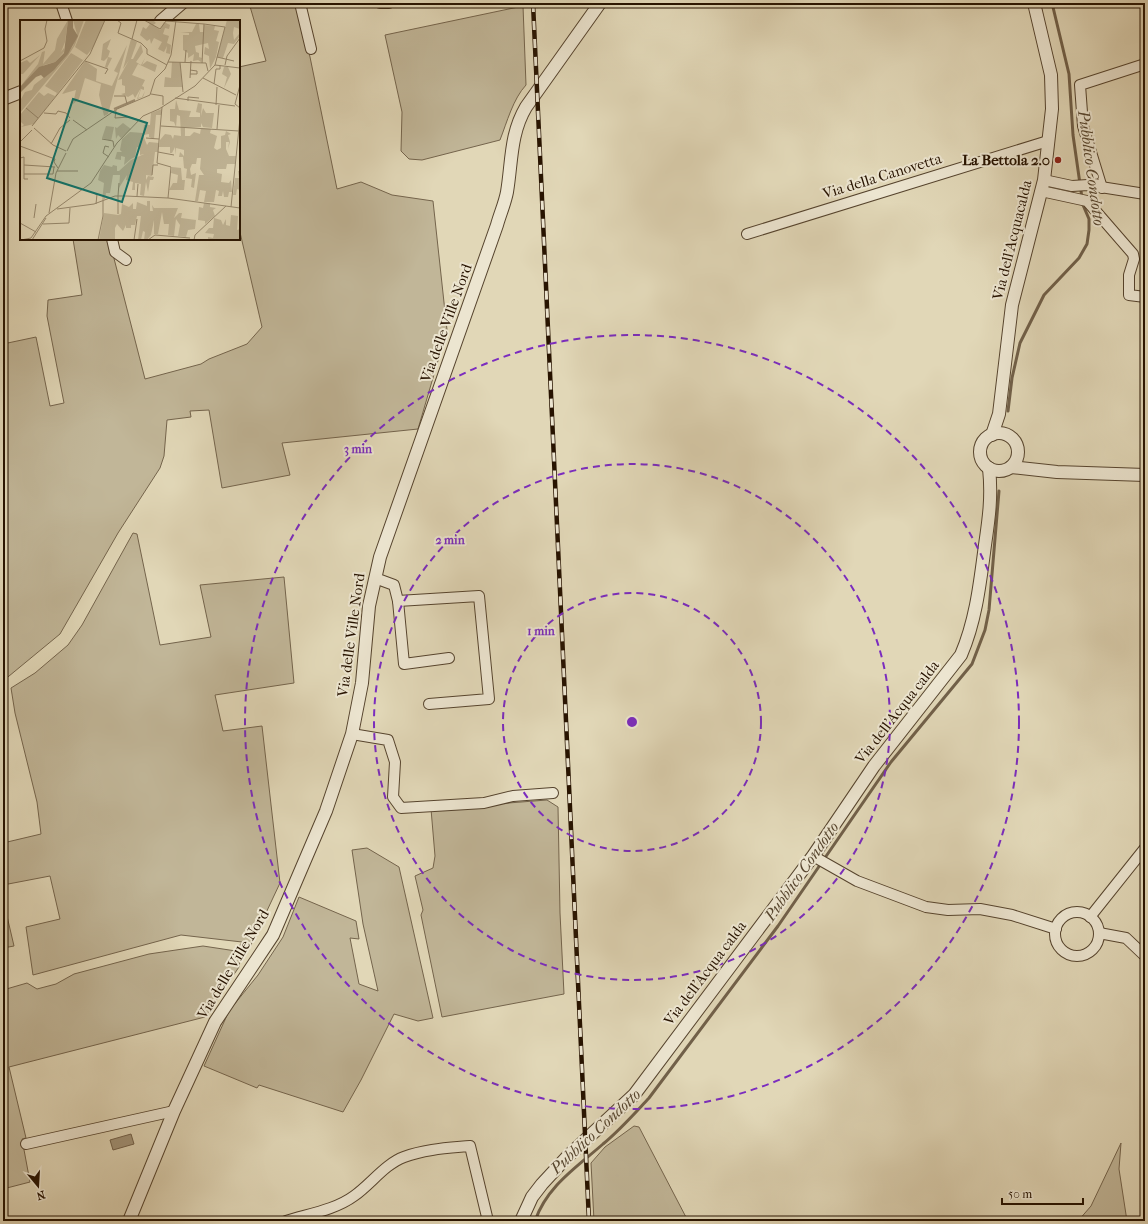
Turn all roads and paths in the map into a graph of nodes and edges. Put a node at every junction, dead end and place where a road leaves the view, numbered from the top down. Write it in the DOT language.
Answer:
graph roads {
  1 [pos="61,3"];
  2 [pos="182,3"];
  3 [pos="300,3"];
  4 [pos="380,3"];
  5 [pos="389,3"];
  6 [pos="600,3"];
  7 [pos="1034,3"];
  8 [pos="67,20"];
  9 [pos="162,20"];
  10 [pos="311,50"];
  11 [pos="1145,64"];
  12 [pos="20,92"];
  13 [pos="3,99"];
  14 [pos="1048,141"];
  15 [pos="1042,185"];
  16 [pos="1102,188"];
  17 [pos="1145,194"];
  18 [pos="747,234"];
  19 [pos="112,240"];
  20 [pos="126,260"];
  21 [pos="1145,297"];
  22 [pos="999,414"];
  23 [pos="992,434"];
  24 [pos="1009,436"];
  25 [pos="1018,452"];
  26 [pos="989,468"];
  27 [pos="1009,468"];
  28 [pos="1037,469"];
  29 [pos="1145,475"];
  30 [pos="992,492"];
  31 [pos="375,578"];
  32 [pos="398,601"];
  33 [pos="449,658"];
  34 [pos="429,704"];
  35 [pos="352,734"];
  36 [pos="553,793"];
  37 [pos="1145,848"];
  38 [pos="816,858"];
  39 [pos="1090,917"];
  40 [pos="1056,929"];
  41 [pos="1099,934"];
  42 [pos="1145,956"];
  43 [pos="174,1111"];
  44 [pos="26,1144"];
  45 [pos="130,1221"];
  46 [pos="286,1221"];
  47 [pos="488,1221"];
  48 [pos="522,1221"];
  1 -- 8 [label="street"];
  2 -- 9 [label="street"];
  3 -- 10 [label="street"];
  4 -- 5 [label="street"];
  6 -- 31 [label="street, Via delle Ville Nord"];
  7 -- 14 [label="street, Via dell'Acquacalda"];
  11 -- 16 [label="street"];
  12 -- 13 [label="street"];
  14 -- 15 [label="street, Via dell'Acquacalda"];
  14 -- 18 [label="street, Via della Canovetta"];
  15 -- 16 [label="street"];
  15 -- 21 [label="street"];
  15 -- 22 [label="street, Via dell'Acquacalda"];
  16 -- 17 [label="street"];
  19 -- 20 [label="street"];
  22 -- 23 [label="street, Via dell'Acquacalda"];
  22 -- 24 [label="street"];
  23 -- 24 [label="street"];
  23 -- 26 [label="street"];
  24 -- 25 [label="street"];
  25 -- 27 [label="street"];
  25 -- 28 [label="street"];
  26 -- 27 [label="street"];
  26 -- 30 [label="street, Via dell'Acqua calda"];
  27 -- 28 [label="street"];
  27 -- 30 [label="street, Via dell'Acqua calda"];
  28 -- 29 [label="street"];
  30 -- 38 [label="street, Via dell'Acqua calda"];
  31 -- 32 [label="street"];
  31 -- 35 [label="street, Via delle Ville Nord"];
  32 -- 33 [label="street"];
  32 -- 34 [label="street"];
  35 -- 36 [label="street"];
  35 -- 43 [label="street, Via delle Ville Nord"];
  37 -- 39 [label="street"];
  38 -- 40 [label="street"];
  38 -- 48 [label="street, Via dell'Acqua calda"];
  39 -- 40 [label="street"];
  39 -- 41 [label="street"];
  40 -- 41 [label="street"];
  41 -- 42 [label="street"];
  43 -- 44 [label="street"];
  43 -- 45 [label="street, Via delle Ville Nord"];
  46 -- 47 [label="street"];
}
